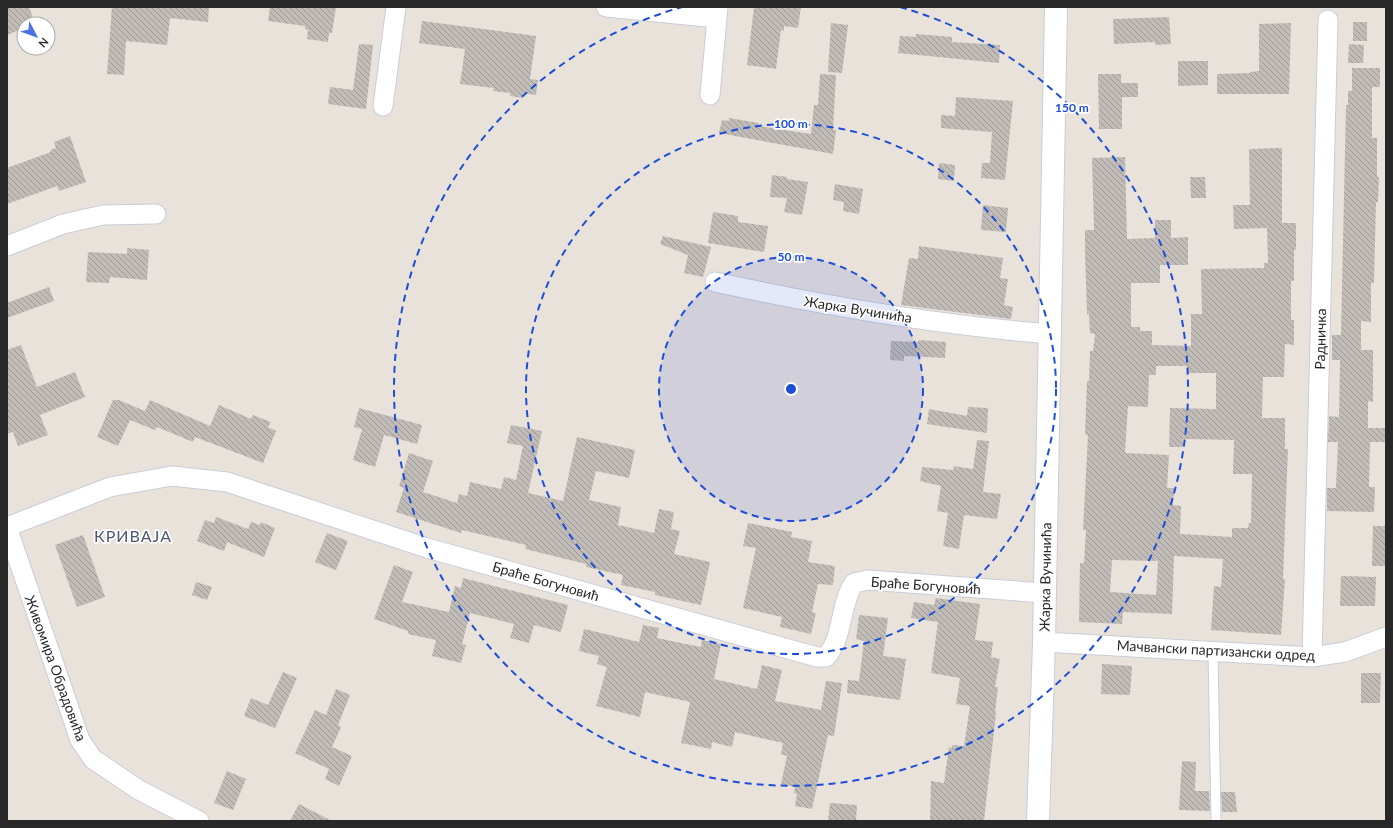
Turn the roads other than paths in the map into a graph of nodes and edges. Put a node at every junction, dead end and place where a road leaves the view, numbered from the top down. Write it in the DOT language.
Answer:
graph roads {
  1 [pos="396,7"];
  2 [pos="606,7"];
  3 [pos="1056,7"];
  4 [pos="718,13"];
  5 [pos="1328,20"];
  6 [pos="710,95"];
  7 [pos="382,106"];
  8 [pos="156,214"];
  9 [pos="7,246"];
  10 [pos="715,282"];
  11 [pos="1050,334"];
  12 [pos="7,527"];
  13 [pos="1044,593"];
  14 [pos="1386,637"];
  15 [pos="1044,642"];
  16 [pos="1213,651"];
  17 [pos="1312,657"];
  18 [pos="199,821"];
  19 [pos="1038,821"];
  20 [pos="1216,821"];
  1 -- 7 [label="street"];
  2 -- 4 [label="street"];
  3 -- 11 [label="street, Жарка Вучинића"];
  4 -- 6 [label="street"];
  5 -- 17 [label="street, Радничка"];
  8 -- 9 [label="street"];
  10 -- 11 [label="street, Жарка Вучинића"];
  11 -- 13 [label="street, Жарка Вучинића"];
  12 -- 13 [label="street, Браће Богуновић"];
  12 -- 18 [label="street, Живомира Обрадовића"];
  13 -- 15 [label="street, Жарка Вучинића"];
  14 -- 17 [label="street, Мачвански партизански одред"];
  15 -- 16 [label="street, Мачвански партизански одред"];
  15 -- 19 [label="street, Жарка Вучинића"];
  16 -- 17 [label="street, Мачвански партизански одред"];
  16 -- 20 [label="lane"];
}
